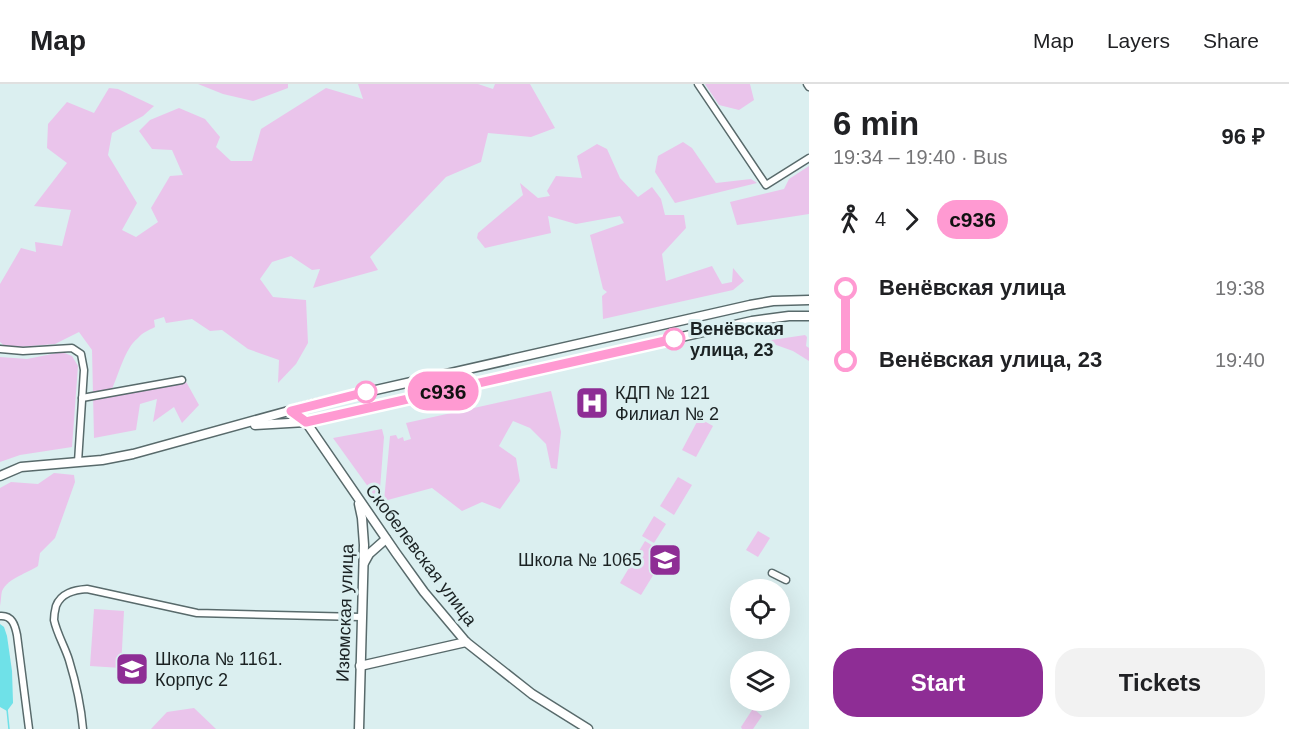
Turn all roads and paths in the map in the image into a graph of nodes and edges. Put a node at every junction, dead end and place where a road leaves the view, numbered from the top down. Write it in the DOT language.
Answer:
graph roads {
  1 [pos="698,84"];
  2 [pos="809,158"];
  3 [pos="809,300"];
  4 [pos="809,316"];
  5 [pos="601,338"];
  6 [pos="559,348"];
  7 [pos="0,349"];
  8 [pos="606,354"];
  9 [pos="562,364"];
  10 [pos="182,380"];
  11 [pos="82,399"];
  12 [pos="314,404"];
  13 [pos="291,411"];
  14 [pos="324,418"];
  15 [pos="306,422"];
  16 [pos="239,426"];
  17 [pos="317,439"];
  18 [pos="78,462"];
  19 [pos="0,476"];
  20 [pos="357,498"];
  21 [pos="386,539"];
  22 [pos="363,565"];
  23 [pos="772,573"];
  24 [pos="784,579"];
  25 [pos="0,616"];
  26 [pos="361,617"];
  27 [pos="466,642"];
  28 [pos="360,666"];
  29 [pos="29,729"];
  30 [pos="83,729"];
  31 [pos="358,729"];
  32 [pos="588,729"];
  1 -- 2 [label="street"];
  3 -- 5 [label="street"];
  4 -- 8 [label="street"];
  5 -- 6 [label="street"];
  5 -- 8 [label="street"];
  6 -- 9 [label="street"];
  6 -- 12 [label="street"];
  7 -- 11 [label="street"];
  8 -- 9 [label="street"];
  9 -- 14 [label="street"];
  10 -- 11 [label="street"];
  11 -- 18 [label="street"];
  12 -- 13 [label="street"];
  12 -- 15 [label="street"];
  13 -- 15 [label="street"];
  13 -- 16 [label="street"];
  14 -- 15 [label="street"];
  14 -- 17 [label="street"];
  15 -- 16 [label="street"];
  15 -- 17 [label="street, Скобелевская улица"];
  16 -- 18 [label="street"];
  17 -- 20 [label="street, Скобелевская улица"];
  18 -- 19 [label="street"];
  20 -- 21 [label="street, Скобелевская улица"];
  20 -- 22 [label="street, Изюмская улица"];
  21 -- 22 [label="street"];
  21 -- 27 [label="street, Скобелевская улица"];
  22 -- 26 [label="street, Изюмская улица"];
  23 -- 24 [label="street"];
  25 -- 29 [label="street"];
  26 -- 28 [label="street, Изюмская улица"];
  26 -- 30 [label="street"];
  27 -- 28 [label="street"];
  27 -- 32 [label="street, Скобелевская улица"];
  28 -- 31 [label="street, Изюмская улица"];
}
